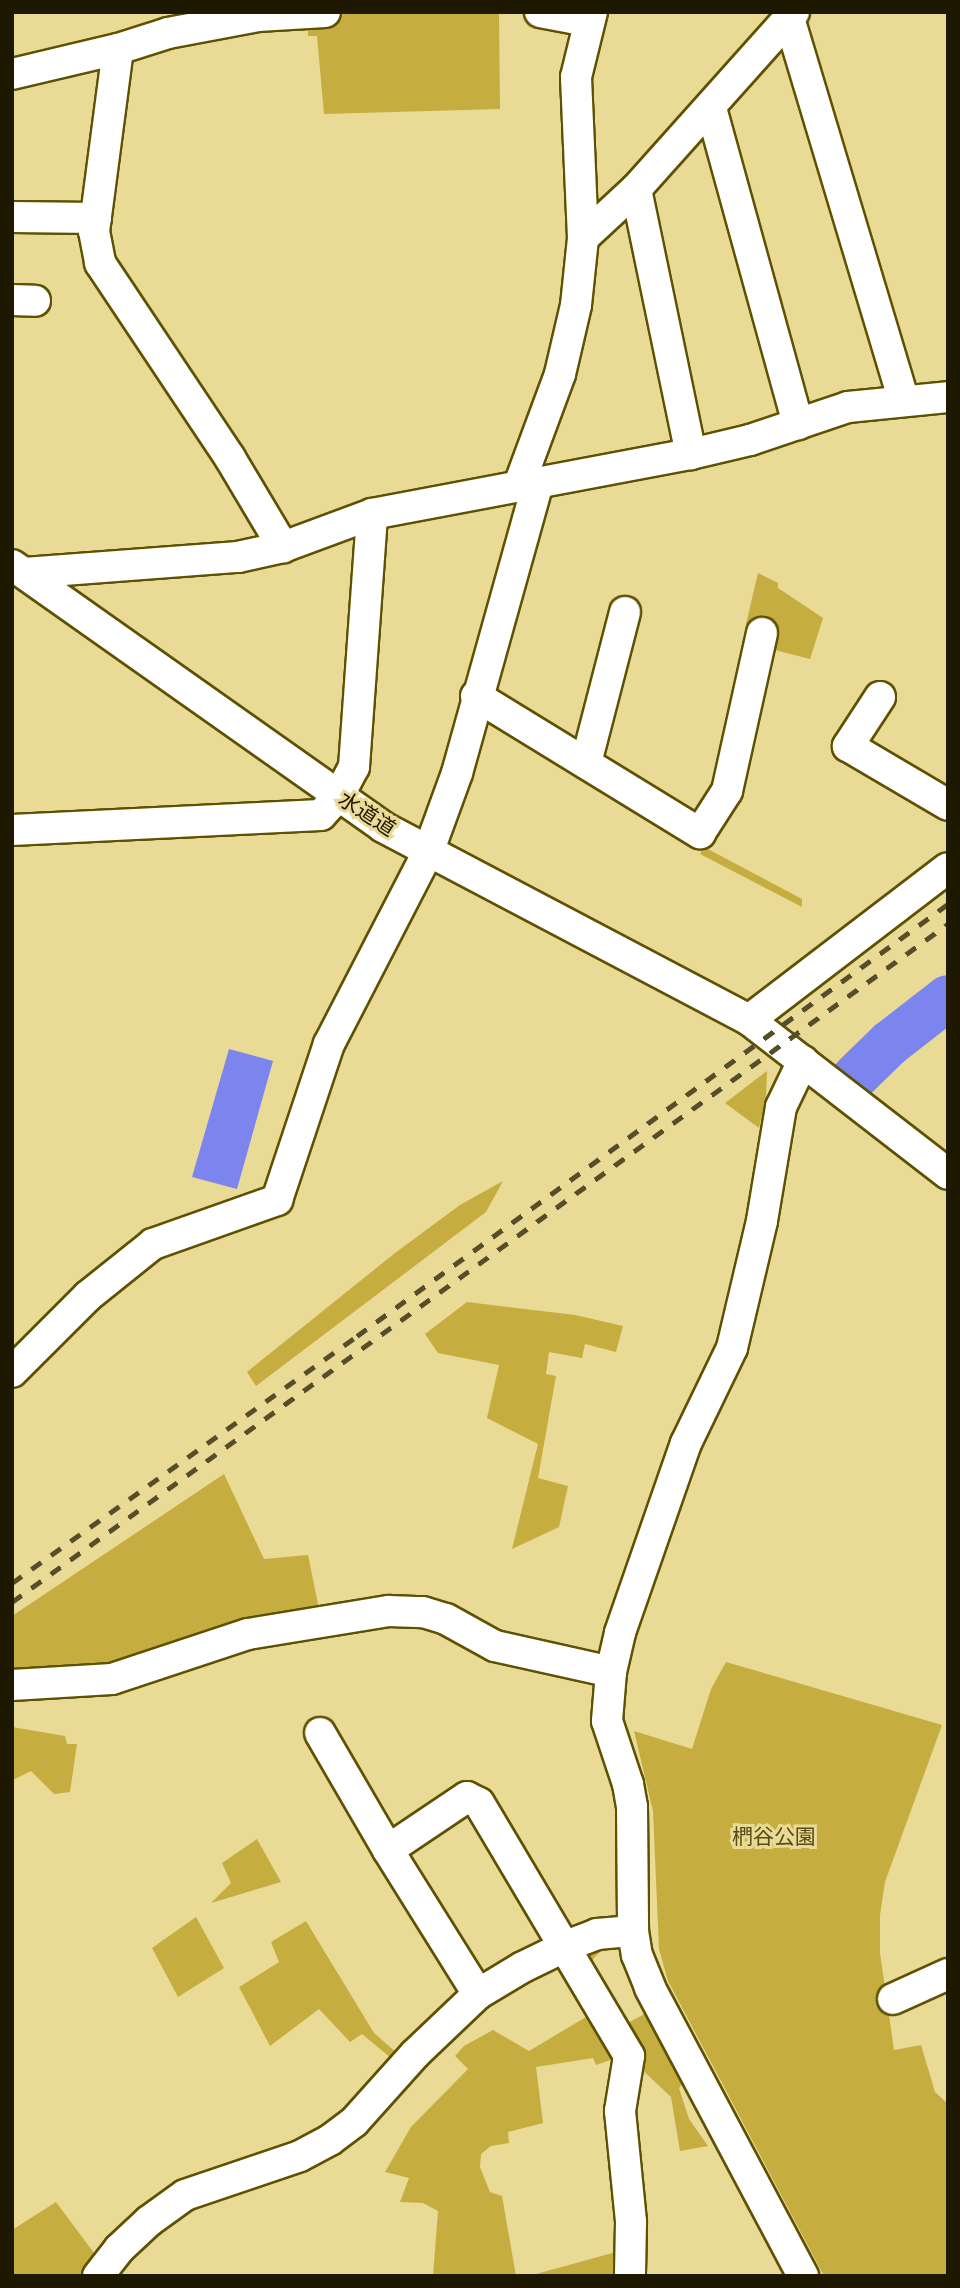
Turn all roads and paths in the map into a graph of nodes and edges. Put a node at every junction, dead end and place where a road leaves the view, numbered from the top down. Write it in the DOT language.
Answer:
graph roads {
  1 [pos="325,12"];
  2 [pos="540,12"];
  3 [pos="792,15"];
  4 [pos="590,16"];
  5 [pos="160,23"];
  6 [pos="118,49"];
  7 [pos="12,75"];
  8 [pos="711,108"];
  9 [pos="636,189"];
  10 [pos="12,217"];
  11 [pos="96,218"];
  12 [pos="583,238"];
  13 [pos="948,397"];
  14 [pos="903,399"];
  15 [pos="798,424"];
  16 [pos="691,454"];
  17 [pos="529,483"];
  18 [pos="372,514"];
  19 [pos="283,547"];
  20 [pos="15,567"];
  21 [pos="625,612"];
  22 [pos="762,632"];
  23 [pos="476,696"];
  24 [pos="880,696"];
  25 [pos="586,763"];
  26 [pos="339,795"];
  27 [pos="948,805"];
  28 [pos="12,830"];
  29 [pos="429,850"];
  30 [pos="948,868"];
  31 [pos="749,1020"];
  32 [pos="803,1061"];
  33 [pos="948,1174"];
  34 [pos="12,1372"];
  35 [pos="611,1672"];
  36 [pos="12,1685"];
  37 [pos="320,1733"];
  38 [pos="388,1850"];
  39 [pos="633,1931"];
  40 [pos="566,1946"];
  41 [pos="948,1974"];
  42 [pos="478,1994"];
  43 [pos="893,1998"];
  44 [pos="98,2276"];
  45 [pos="630,2276"];
  46 [pos="803,2276"];
  1 -- 5 [label="street"];
  2 -- 4 [label="street"];
  3 -- 8 [label="street"];
  3 -- 14 [label="street"];
  4 -- 12 [label="street"];
  5 -- 6 [label="street"];
  6 -- 7 [label="street"];
  6 -- 11 [label="street"];
  8 -- 9 [label="street"];
  8 -- 15 [label="street"];
  9 -- 12 [label="street"];
  9 -- 16 [label="street"];
  10 -- 11 [label="street"];
  11 -- 19 [label="street"];
  12 -- 17 [label="street"];
  13 -- 14 [label="street"];
  14 -- 15 [label="street"];
  15 -- 16 [label="street"];
  16 -- 17 [label="street"];
  17 -- 18 [label="street"];
  17 -- 23 [label="street"];
  18 -- 19 [label="street"];
  18 -- 26 [label="street"];
  19 -- 20 [label="street"];
  20 -- 26 [label="street, 水道道"];
  21 -- 25 [label="street"];
  22 -- 25 [label="street"];
  23 -- 25 [label="street"];
  23 -- 29 [label="street"];
  24 -- 27 [label="street"];
  26 -- 28 [label="street"];
  26 -- 29 [label="street, 水道道"];
  29 -- 31 [label="street, 水道道"];
  29 -- 34 [label="street"];
  30 -- 31 [label="street"];
  31 -- 32 [label="street, 水道道"];
  32 -- 33 [label="street, 水道道"];
  32 -- 35 [label="street"];
  35 -- 36 [label="street"];
  35 -- 39 [label="street"];
  37 -- 38 [label="street"];
  38 -- 40 [label="street"];
  38 -- 42 [label="street"];
  39 -- 40 [label="street"];
  39 -- 46 [label="street"];
  40 -- 42 [label="street"];
  40 -- 45 [label="street"];
  41 -- 43 [label="street"];
  42 -- 44 [label="street"];
}
